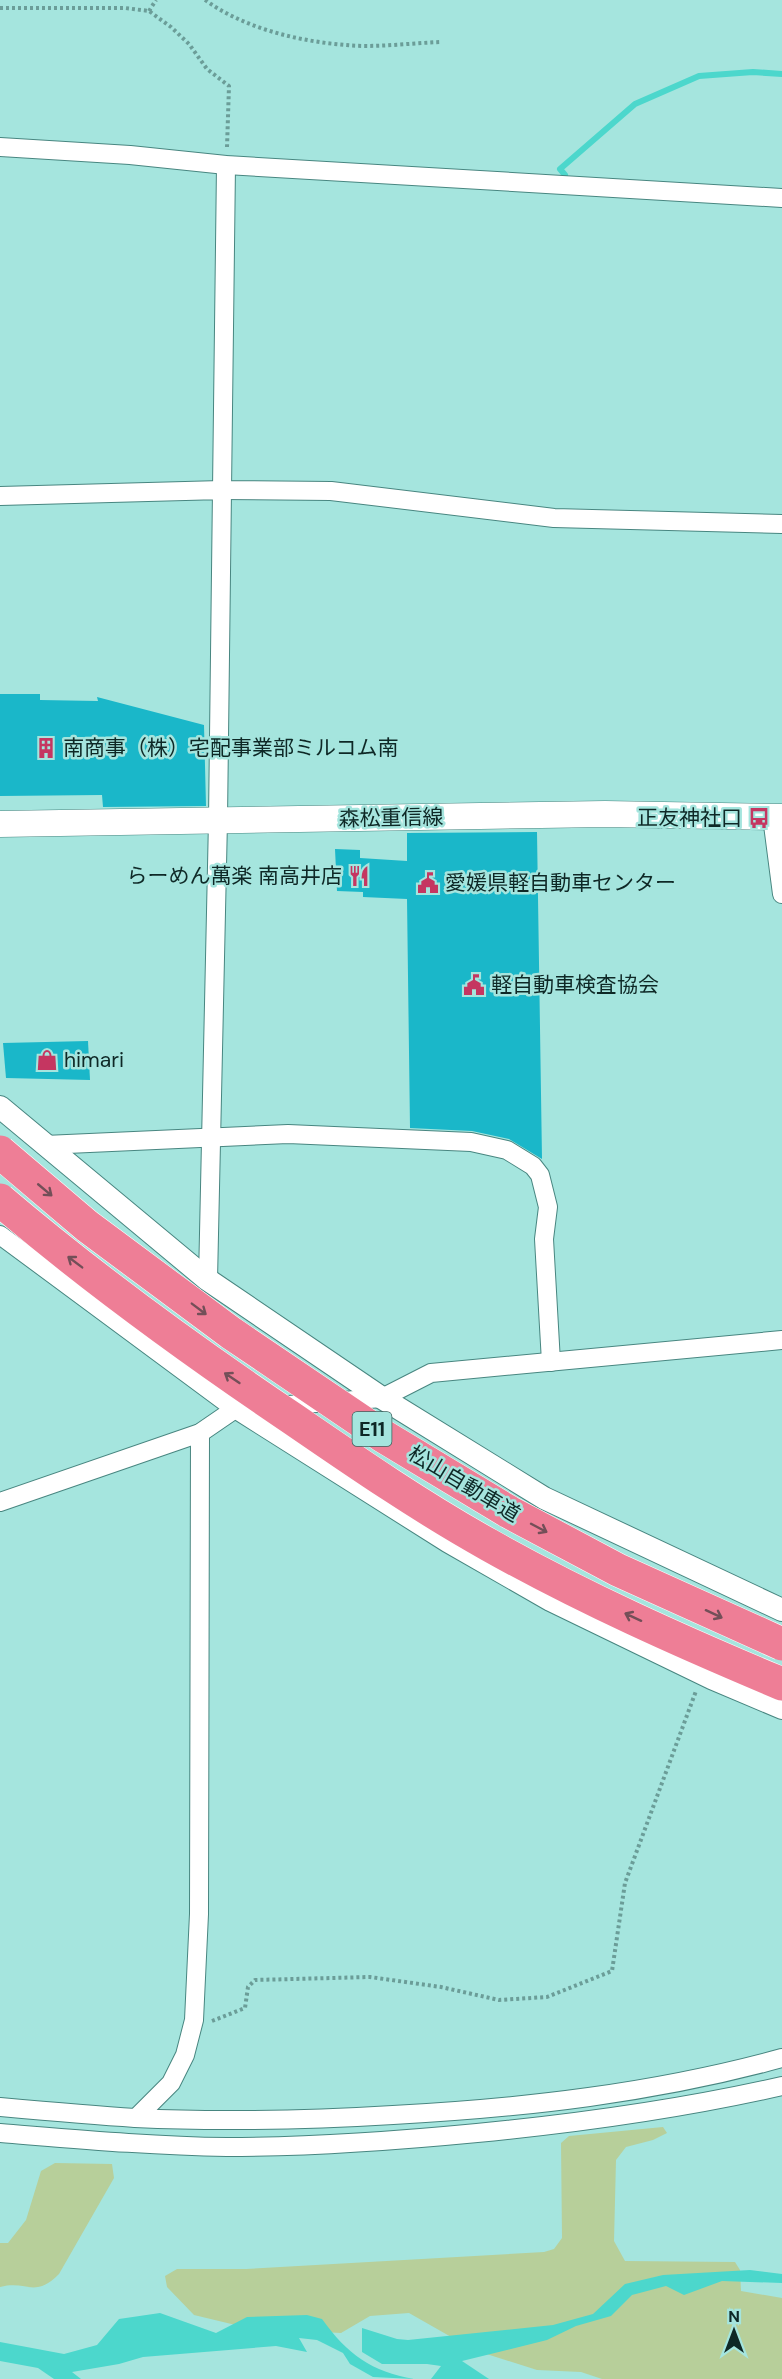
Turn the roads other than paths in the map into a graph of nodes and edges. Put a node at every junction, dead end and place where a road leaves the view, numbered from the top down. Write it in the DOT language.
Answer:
graph roads {
  1 [pos="0,147"];
  2 [pos="226,165"];
  3 [pos="782,198"];
  4 [pos="222,490"];
  5 [pos="0,496"];
  6 [pos="782,524"];
  7 [pos="777,817"];
  8 [pos="218,820"];
  9 [pos="0,824"];
  10 [pos="782,894"];
  11 [pos="0,1107"];
  12 [pos="211,1138"];
  13 [pos="45,1144"];
  14 [pos="0,1152"];
  15 [pos="0,1200"];
  16 [pos="0,1235"];
  17 [pos="208,1280"];
  18 [pos="782,1340"];
  19 [pos="550,1362"];
  20 [pos="382,1398"];
  21 [pos="235,1409"];
  22 [pos="200,1433"];
  23 [pos="0,1502"];
  24 [pos="782,1610"];
  25 [pos="782,1644"];
  26 [pos="782,1684"];
  27 [pos="782,1710"];
  28 [pos="782,2058"];
  29 [pos="782,2086"];
  30 [pos="0,2107"];
  31 [pos="136,2118"];
  32 [pos="0,2133"];
  1 -- 2 [label="street"];
  2 -- 3 [label="street"];
  2 -- 4 [label="street"];
  4 -- 5 [label="street"];
  4 -- 6 [label="street"];
  4 -- 8 [label="street"];
  7 -- 8 [label="main road, 森松重信線"];
  7 -- 10 [label="street"];
  8 -- 9 [label="main road, 森松重信線"];
  8 -- 12 [label="street"];
  11 -- 13 [label="street"];
  12 -- 13 [label="street"];
  12 -- 17 [label="street"];
  12 -- 19 [label="street"];
  13 -- 17 [label="street"];
  14 -- 25 [label="highway, 松山自動車道 / E11, one-way, bridge"];
  26 -- 15 [label="highway, 松山自動車道 / E11, one-way, bridge"];
  16 -- 21 [label="street"];
  17 -- 20 [label="street"];
  18 -- 19 [label="street"];
  19 -- 20 [label="street"];
  20 -- 21 [label="street"];
  20 -- 24 [label="street"];
  21 -- 22 [label="street"];
  21 -- 27 [label="street"];
  22 -- 23 [label="street"];
  22 -- 31 [label="street"];
  28 -- 31 [label="street"];
  29 -- 32 [label="street"];
  30 -- 31 [label="street"];
}
